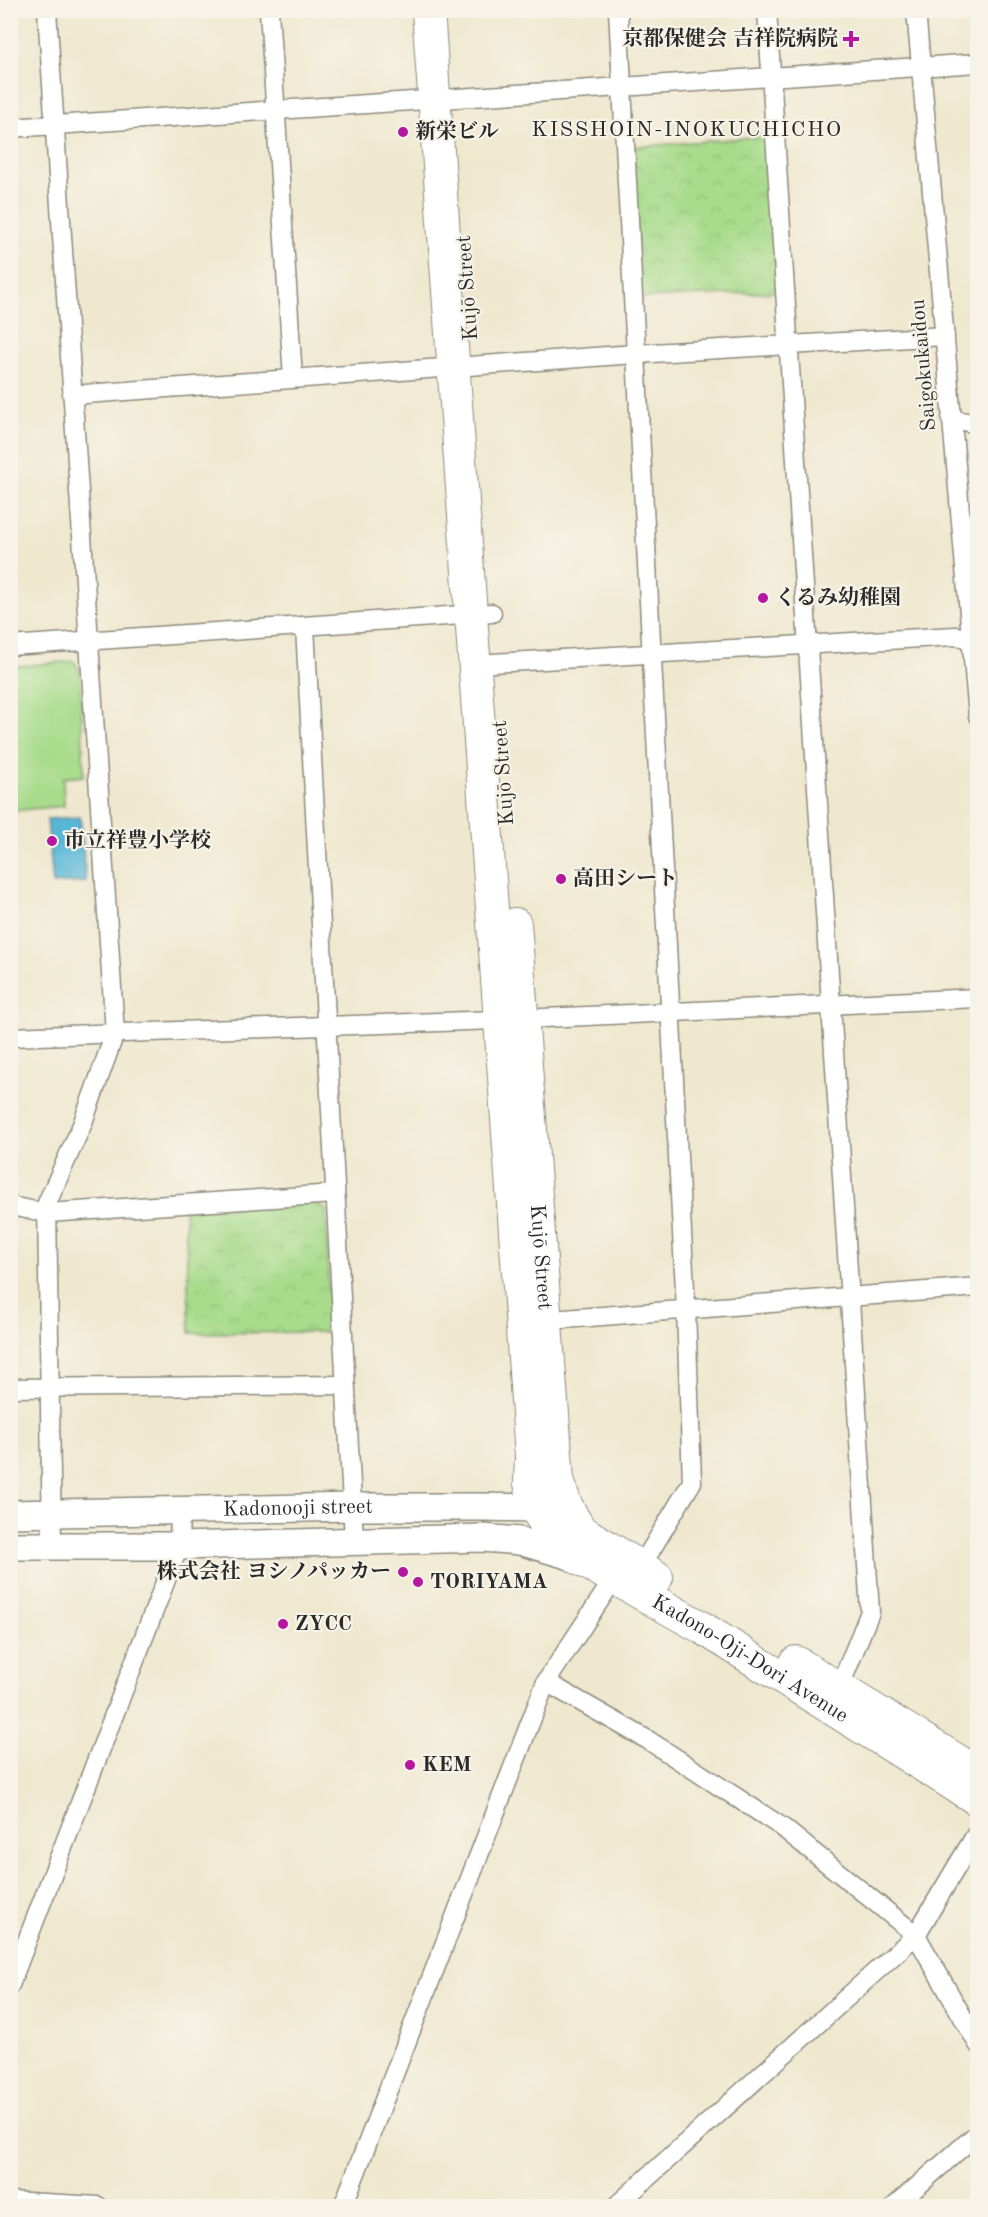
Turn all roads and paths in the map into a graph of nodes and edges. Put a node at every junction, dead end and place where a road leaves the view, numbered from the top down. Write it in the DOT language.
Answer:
graph roads {
  1 [pos="47,10"];
  2 [pos="268,10"];
  3 [pos="428,10"];
  4 [pos="448,10"];
  5 [pos="618,10"];
  6 [pos="766,10"];
  7 [pos="916,10"];
  8 [pos="978,63"];
  9 [pos="921,66"];
  10 [pos="770,76"];
  11 [pos="622,85"];
  12 [pos="445,100"];
  13 [pos="275,111"];
  14 [pos="54,125"];
  15 [pos="10,128"];
  16 [pos="945,336"];
  17 [pos="788,345"];
  18 [pos="635,354"];
  19 [pos="464,366"];
  20 [pos="293,378"];
  21 [pos="72,395"];
  22 [pos="951,419"];
  23 [pos="978,424"];
  24 [pos="482,614"];
  25 [pos="304,627"];
  26 [pos="974,639"];
  27 [pos="89,641"];
  28 [pos="807,643"];
  29 [pos="10,646"];
  30 [pos="652,655"];
  31 [pos="486,664"];
  32 [pos="978,716"];
  33 [pos="978,998"];
  34 [pos="830,1005"];
  35 [pos="671,1010"];
  36 [pos="511,1019"];
  37 [pos="326,1026"];
  38 [pos="115,1034"];
  39 [pos="10,1037"];
  40 [pos="335,1194"];
  41 [pos="10,1206"];
  42 [pos="47,1213"];
  43 [pos="978,1287"];
  44 [pos="849,1298"];
  45 [pos="686,1309"];
  46 [pos="533,1321"];
  47 [pos="345,1385"];
  48 [pos="51,1387"];
  49 [pos="10,1388"];
  50 [pos="558,1479"];
  51 [pos="352,1507"];
  52 [pos="535,1508"];
  53 [pos="180,1511"];
  54 [pos="51,1513"];
  55 [pos="10,1514"];
  56 [pos="482,1538"];
  57 [pos="354,1540"];
  58 [pos="579,1544"];
  59 [pos="10,1546"];
  60 [pos="52,1546"];
  61 [pos="179,1546"];
  62 [pos="628,1577"];
  63 [pos="546,1682"];
  64 [pos="834,1699"];
  65 [pos="978,1773"];
  66 [pos="978,1800"];
  67 [pos="978,1831"];
  68 [pos="916,1935"];
  69 [pos="10,1985"];
  70 [pos="978,2044"];
  71 [pos="978,2133"];
  72 [pos="10,2201"];
  73 [pos="98,2206"];
  74 [pos="344,2206"];
  75 [pos="616,2206"];
  76 [pos="895,2206"];
  1 -- 14 [label="street"];
  2 -- 13 [label="street"];
  3 -- 12 [label="highway, Kujō Street"];
  4 -- 12 [label="highway, Kujō Street"];
  5 -- 11 [label="street"];
  6 -- 10 [label="street"];
  7 -- 9 [label="street, Saigokukaidou"];
  8 -- 9 [label="street"];
  9 -- 10 [label="street"];
  9 -- 16 [label="street, Saigokukaidou"];
  10 -- 11 [label="street"];
  10 -- 17 [label="street"];
  11 -- 12 [label="street"];
  11 -- 18 [label="street"];
  12 -- 13 [label="street"];
  12 -- 19 [label="highway, Kujō Street"];
  13 -- 14 [label="street"];
  13 -- 20 [label="street"];
  14 -- 15 [label="street"];
  14 -- 21 [label="street"];
  16 -- 17 [label="street"];
  16 -- 22 [label="street, Saigokukaidou"];
  17 -- 18 [label="street"];
  17 -- 28 [label="street"];
  18 -- 19 [label="street"];
  18 -- 30 [label="street"];
  19 -- 20 [label="street"];
  19 -- 24 [label="highway, Kujō Street"];
  20 -- 21 [label="street"];
  21 -- 27 [label="street"];
  22 -- 23 [label="street"];
  22 -- 26 [label="street, Saigokukaidou"];
  24 -- 25 [label="street"];
  24 -- 31 [label="highway, Kujō Street"];
  25 -- 27 [label="street"];
  25 -- 37 [label="street"];
  26 -- 28 [label="street"];
  26 -- 32 [label="street, Saigokukaidou"];
  27 -- 29 [label="street"];
  27 -- 38 [label="street"];
  28 -- 30 [label="street"];
  28 -- 34 [label="street"];
  30 -- 31 [label="street"];
  30 -- 35 [label="street"];
  31 -- 36 [label="highway, Kujō Street"];
  33 -- 34 [label="street"];
  34 -- 35 [label="street"];
  34 -- 44 [label="street"];
  35 -- 36 [label="street"];
  35 -- 45 [label="street"];
  36 -- 37 [label="street"];
  36 -- 46 [label="highway, Kujō Street"];
  37 -- 38 [label="street"];
  37 -- 40 [label="street"];
  38 -- 39 [label="street"];
  38 -- 42 [label="street"];
  40 -- 42 [label="street"];
  40 -- 47 [label="street"];
  41 -- 42 [label="street"];
  42 -- 48 [label="street"];
  43 -- 44 [label="street"];
  44 -- 45 [label="street"];
  44 -- 64 [label="street"];
  45 -- 46 [label="street"];
  45 -- 62 [label="street"];
  46 -- 50 [label="highway, Kujō Street"];
  46 -- 52 [label="highway, Kujō Street"];
  47 -- 48 [label="street"];
  47 -- 51 [label="street"];
  48 -- 49 [label="street"];
  48 -- 54 [label="street"];
  50 -- 52 [label="main road"];
  50 -- 58 [label="highway, Kujō Street"];
  51 -- 52 [label="main road, Kadonooji street"];
  51 -- 53 [label="main road, Kadonooji street"];
  51 -- 57 [label="street"];
  52 -- 56 [label="main road"];
  52 -- 58 [label="highway, Kadono-Oji-Dori Avenue"];
  53 -- 54 [label="main road, Kadonooji street"];
  53 -- 61 [label="street"];
  54 -- 55 [label="main road, Kadonooji street"];
  54 -- 60 [label="street"];
  56 -- 57 [label="main road, Kadonooji street"];
  56 -- 58 [label="main road, Kadonooji street"];
  57 -- 61 [label="main road, Kadonooji street"];
  58 -- 62 [label="highway, Kadono-Oji-Dori Avenue"];
  59 -- 60 [label="main road, Kadonooji street"];
  60 -- 61 [label="main road, Kadonooji street"];
  61 -- 69 [label="street"];
  62 -- 63 [label="street"];
  62 -- 64 [label="highway, Kadono-Oji-Dori Avenue"];
  63 -- 68 [label="street"];
  63 -- 74 [label="street"];
  64 -- 65 [label="highway, Kadono-Oji-Dori Avenue"];
  64 -- 66 [label="highway, Kadono-Oji-Dori Avenue"];
  67 -- 68 [label="street"];
  68 -- 70 [label="street"];
  68 -- 75 [label="street"];
  71 -- 76 [label="street"];
  72 -- 73 [label="street"];
}
